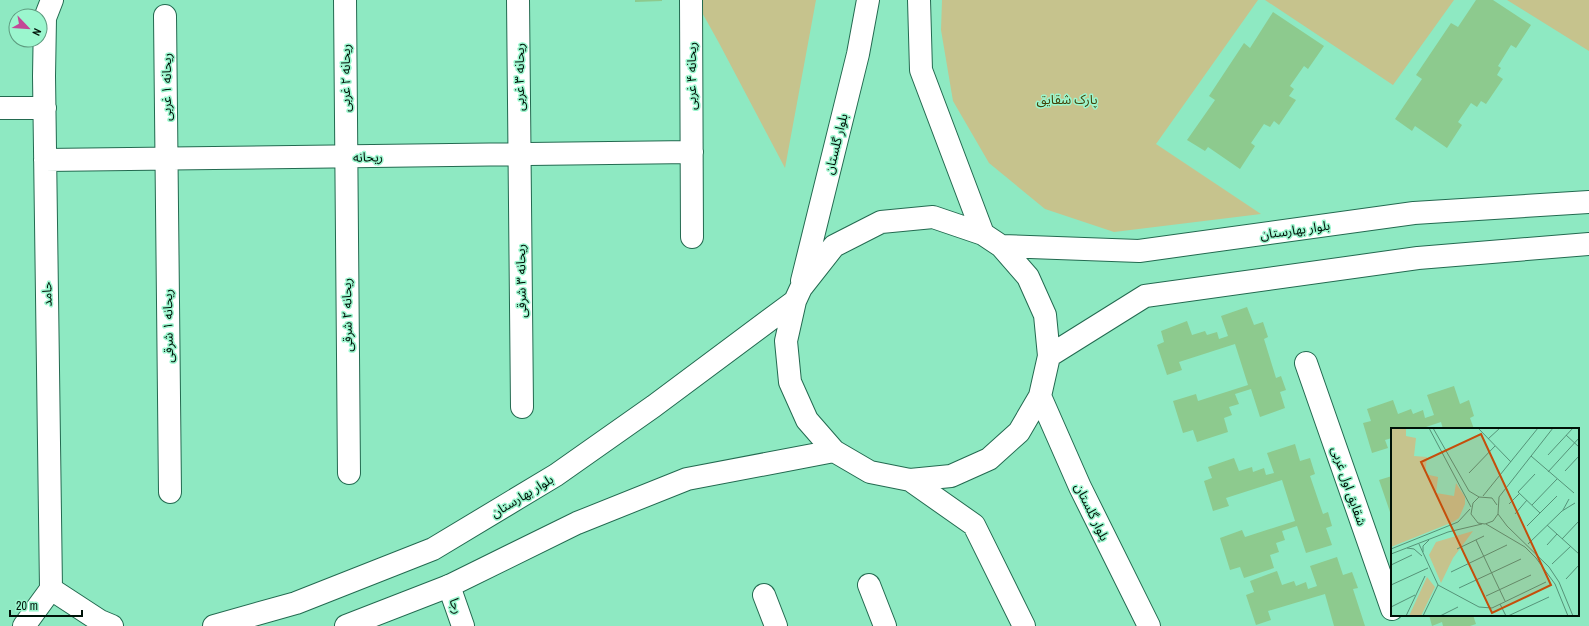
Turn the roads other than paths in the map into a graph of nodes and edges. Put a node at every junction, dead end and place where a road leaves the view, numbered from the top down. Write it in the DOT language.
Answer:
graph roads {
  1 [pos="52,0"];
  2 [pos="345,0"];
  3 [pos="518,0"];
  4 [pos="691,0"];
  5 [pos="868,0"];
  6 [pos="919,0"];
  7 [pos="165,16"];
  8 [pos="0,108"];
  9 [pos="45,108"];
  10 [pos="692,152"];
  11 [pos="520,155"];
  12 [pos="346,157"];
  13 [pos="167,159"];
  14 [pos="45,160"];
  15 [pos="1589,202"];
  16 [pos="984,234"];
  17 [pos="692,237"];
  18 [pos="1589,244"];
  19 [pos="1001,246"];
  20 [pos="798,294"];
  21 [pos="1049,356"];
  22 [pos="1306,363"];
  23 [pos="1040,396"];
  24 [pos="522,408"];
  25 [pos="834,451"];
  26 [pos="349,473"];
  27 [pos="910,480"];
  28 [pos="170,492"];
  29 [pos="869,585"];
  30 [pos="449,586"];
  31 [pos="51,590"];
  32 [pos="764,595"];
  33 [pos="1391,606"];
  34 [pos="1394,616"];
  35 [pos="24,626"];
  36 [pos="112,626"];
  37 [pos="214,626"];
  38 [pos="346,626"];
  39 [pos="463,626"];
  40 [pos="776,626"];
  41 [pos="884,626"];
  42 [pos="1024,626"];
  43 [pos="1149,626"];
  44 [pos="1398,626"];
  1 -- 9 [label="main road, حامد"];
  2 -- 12 [label="main road, ریحانه ۲ غربی"];
  3 -- 11 [label="main road, ریحانه ۳ غربی"];
  4 -- 10 [label="main road, ریحانه ۴ غربی"];
  5 -- 20 [label="main road, بلوار گلستان"];
  6 -- 16 [label="main road"];
  7 -- 13 [label="main road, ریحانه ۱ غربی"];
  8 -- 9 [label="main road"];
  9 -- 14 [label="main road, حامد"];
  10 -- 11 [label="main road, ریحانه"];
  10 -- 17 [label="main road, ریحانه ۴ غربی"];
  11 -- 12 [label="main road, ریحانه"];
  11 -- 24 [label="main road, ریحانه ۳ شرقی"];
  12 -- 13 [label="main road, ریحانه"];
  12 -- 26 [label="main road, ریحانه ۲ شرقی"];
  13 -- 14 [label="main road, ریحانه"];
  13 -- 28 [label="main road, ریحانه ۱ شرقی"];
  14 -- 31 [label="main road, حامد"];
  15 -- 19 [label="main road, بلوار بهارستان"];
  16 -- 19 [label="main road"];
  16 -- 20 [label="main road"];
  18 -- 21 [label="main road"];
  19 -- 21 [label="main road"];
  20 -- 25 [label="main road, بلوار گلستان"];
  20 -- 37 [label="main road, بلوار بهارستان"];
  21 -- 23 [label="main road"];
  22 -- 33 [label="main road, شقایق اول غربی"];
  23 -- 27 [label="main road"];
  23 -- 43 [label="main road, بلوار گلستان"];
  25 -- 27 [label="main road, بلوار گلستان"];
  25 -- 30 [label="main road"];
  27 -- 42 [label="main road"];
  29 -- 41 [label="main road"];
  30 -- 38 [label="main road"];
  30 -- 39 [label="main road, رجا"];
  31 -- 35 [label="main road"];
  31 -- 36 [label="main road"];
  32 -- 40 [label="main road"];
  34 -- 44 [label="main road"];
}
